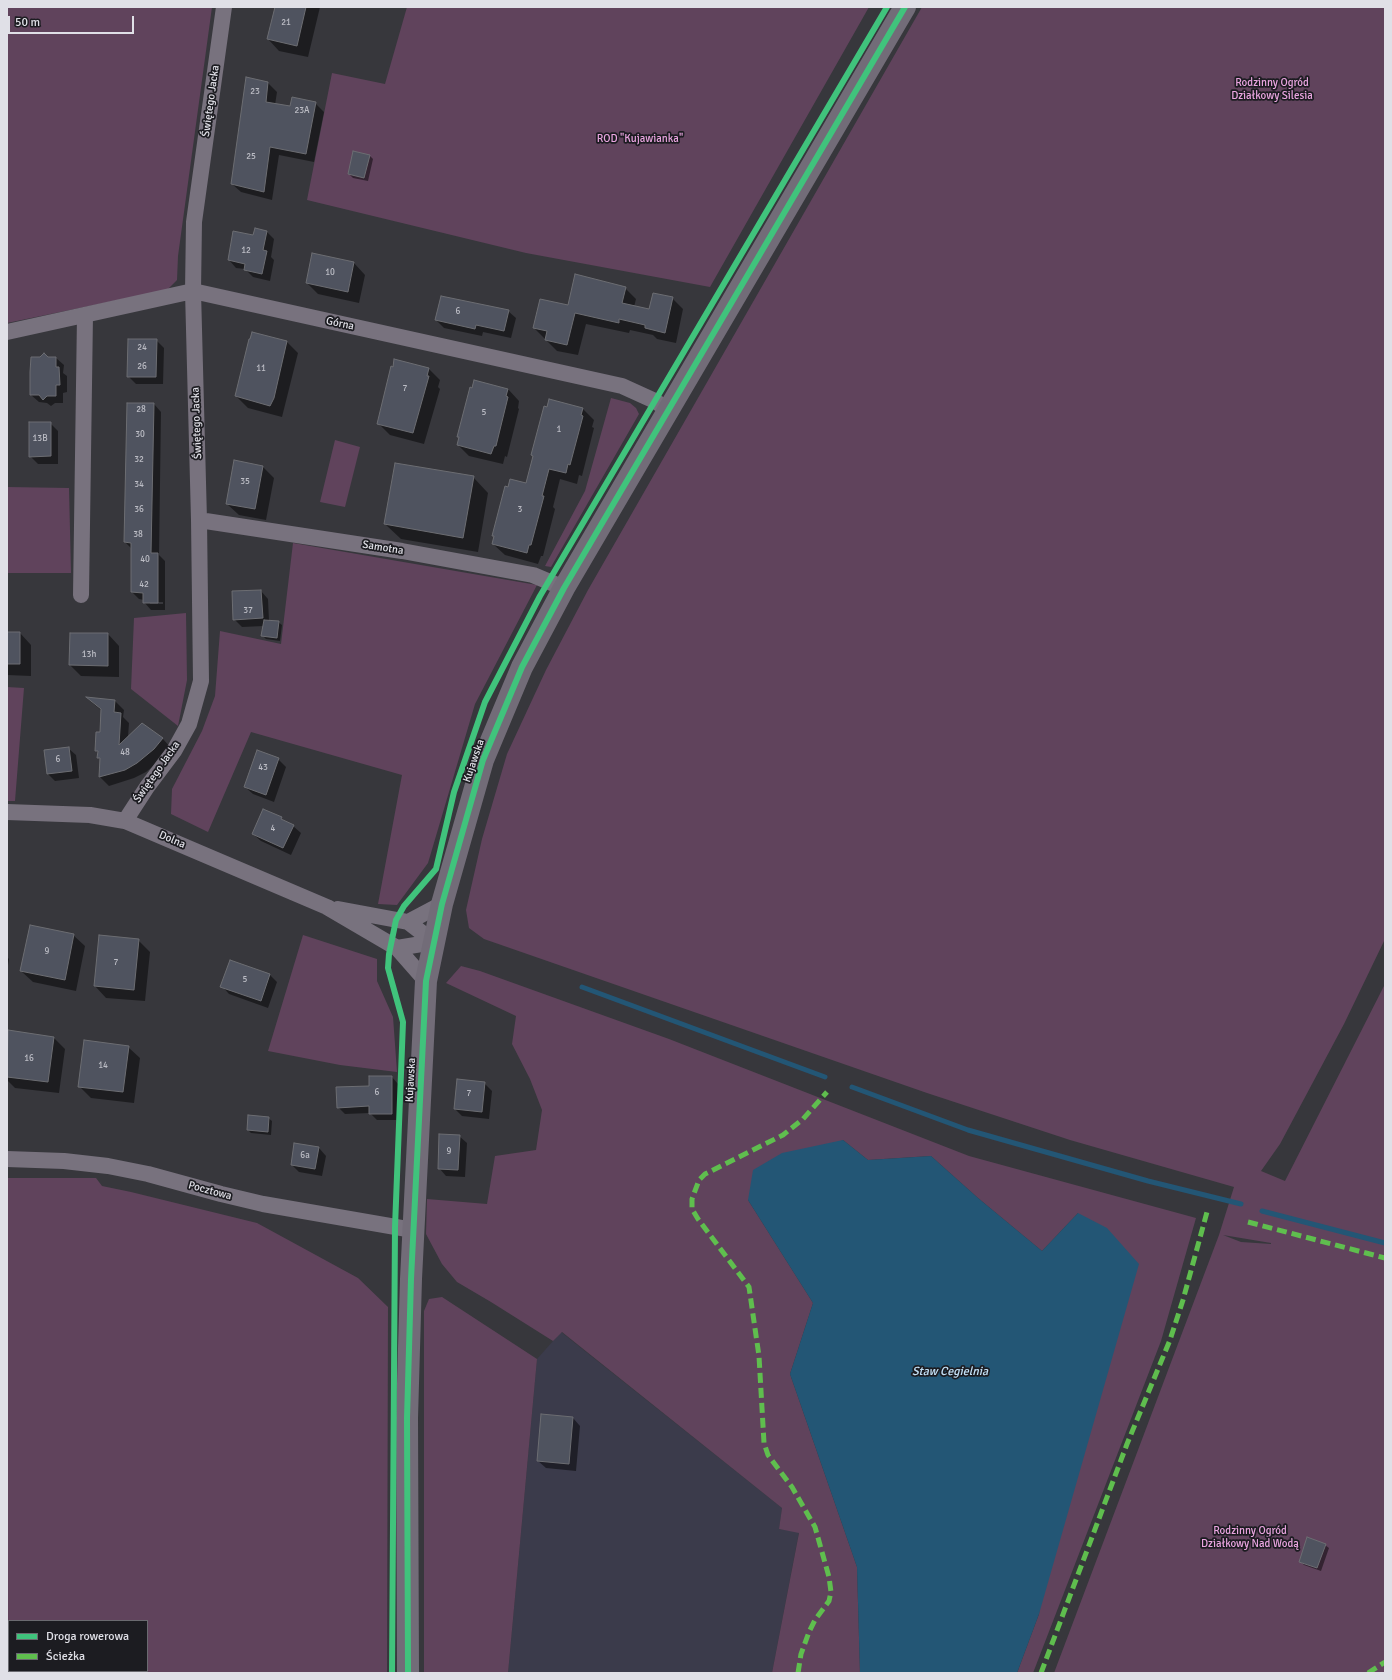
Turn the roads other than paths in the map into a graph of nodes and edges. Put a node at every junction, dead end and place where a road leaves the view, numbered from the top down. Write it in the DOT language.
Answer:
graph roads {
  1 [pos="224,7"];
  2 [pos="905,7"];
  3 [pos="193,292"];
  4 [pos="85,315"];
  5 [pos="7,332"];
  6 [pos="668,410"];
  7 [pos="199,520"];
  8 [pos="564,588"];
  9 [pos="81,595"];
  10 [pos="7,812"];
  11 [pos="125,821"];
  12 [pos="442,904"];
  13 [pos="327,907"];
  14 [pos="408,922"];
  15 [pos="434,942"];
  16 [pos="397,948"];
  17 [pos="426,980"];
  18 [pos="7,1159"];
  19 [pos="413,1230"];
  20 [pos="408,1673"];
  1 -- 3 [label="street, Świętego Jacka"];
  2 -- 6 [label="street, Kujawska"];
  3 -- 4 [label="street, Górna"];
  3 -- 6 [label="street, Górna"];
  3 -- 7 [label="street, Świętego Jacka"];
  4 -- 5 [label="street, Górna"];
  4 -- 9 [label="street"];
  6 -- 8 [label="street, Kujawska"];
  7 -- 8 [label="street, Samotna"];
  7 -- 11 [label="street, Świętego Jacka"];
  8 -- 12 [label="street, Kujawska"];
  10 -- 11 [label="street, Dolna"];
  11 -- 13 [label="street, Dolna"];
  12 -- 14 [label="street"];
  12 -- 15 [label="street, Kujawska"];
  13 -- 14 [label="street, Dolna"];
  13 -- 16 [label="street, Dolna"];
  14 -- 15 [label="street, Dolna"];
  15 -- 16 [label="street"];
  15 -- 17 [label="street, Kujawska"];
  16 -- 17 [label="street, Dolna"];
  17 -- 19 [label="street, Kujawska"];
  18 -- 19 [label="street, Pocztowa"];
  19 -- 20 [label="street, Kujawska"];
}
